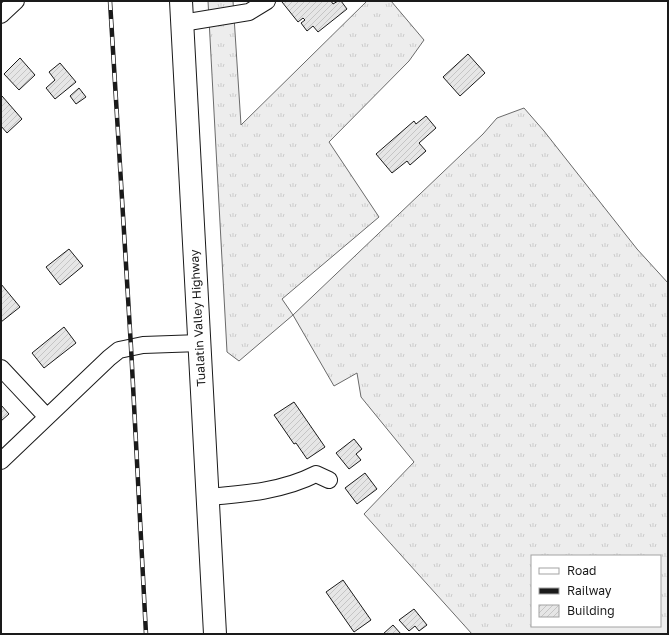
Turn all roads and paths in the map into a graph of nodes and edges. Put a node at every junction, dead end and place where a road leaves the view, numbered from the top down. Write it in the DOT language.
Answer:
graph roads {
  1 [pos="16,1"];
  2 [pos="181,1"];
  3 [pos="267,1"];
  4 [pos="1,15"];
  5 [pos="182,23"];
  6 [pos="200,343"];
  7 [pos="1,368"];
  8 [pos="46,416"];
  9 [pos="1,460"];
  10 [pos="329,480"];
  11 [pos="208,497"];
  12 [pos="215,634"];
  1 -- 4 [label="street"];
  2 -- 5 [label="highway, Tualatin Valley Highway"];
  3 -- 5 [label="street"];
  5 -- 6 [label="highway, Tualatin Valley Highway"];
  6 -- 8 [label="street"];
  6 -- 11 [label="highway, Tualatin Valley Highway"];
  7 -- 8 [label="street"];
  8 -- 9 [label="street"];
  10 -- 11 [label="street"];
  11 -- 12 [label="highway, Tualatin Valley Highway"];
}
